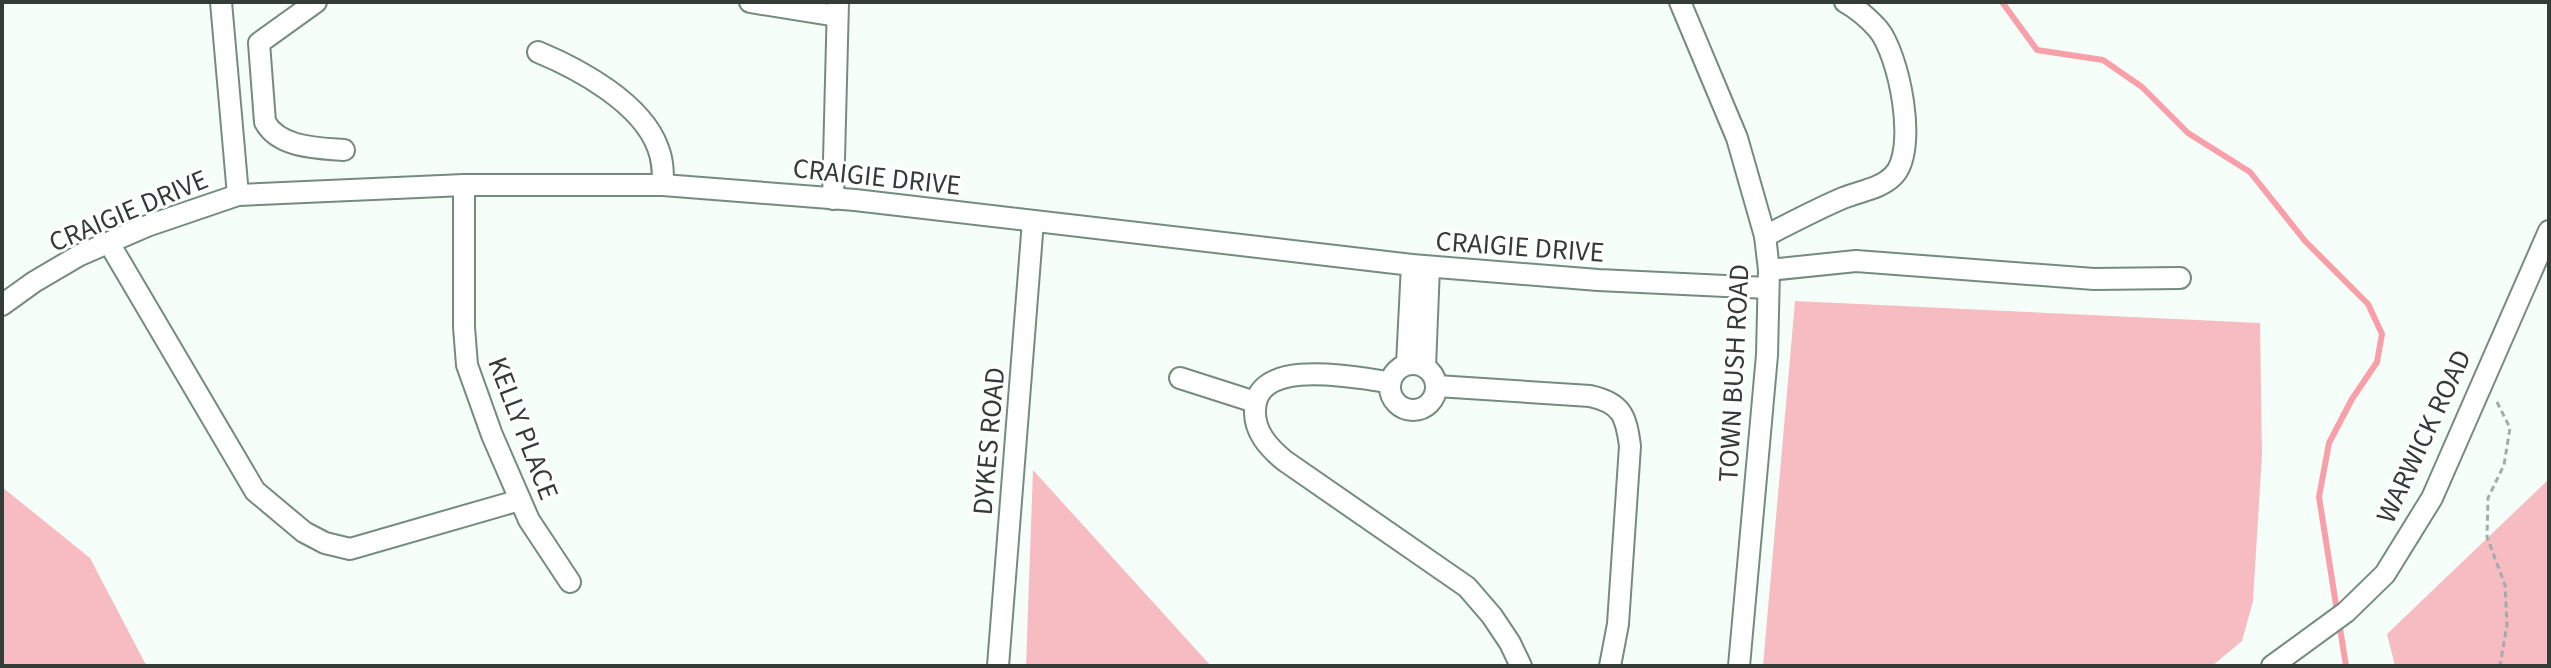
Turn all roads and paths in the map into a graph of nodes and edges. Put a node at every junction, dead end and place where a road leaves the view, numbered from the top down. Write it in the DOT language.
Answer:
graph roads {
  1 [pos="221,2"];
  2 [pos="316,2"];
  3 [pos="750,2"];
  4 [pos="1680,2"];
  5 [pos="1845,2"];
  6 [pos="838,9"];
  7 [pos="259,43"];
  8 [pos="226,48"];
  9 [pos="538,52"];
  10 [pos="344,150"];
  11 [pos="835,171"];
  12 [pos="464,185"];
  13 [pos="663,185"];
  14 [pos="238,195"];
  15 [pos="833,199"];
  16 [pos="855,200"];
  17 [pos="1033,221"];
  18 [pos="2549,231"];
  19 [pos="1765,236"];
  20 [pos="109,243"];
  21 [pos="1421,266"];
  22 [pos="2180,278"];
  23 [pos="1769,279"];
  24 [pos="2,305"];
  25 [pos="1416,366"];
  26 [pos="1180,378"];
  27 [pos="1389,382"];
  28 [pos="1437,386"];
  29 [pos="2474,398"];
  30 [pos="1255,402"];
  31 [pos="520,500"];
  32 [pos="570,582"];
  33 [pos="998,666"];
  34 [pos="1521,666"];
  35 [pos="1610,666"];
  36 [pos="1739,666"];
  37 [pos="2272,666"];
  38 [pos="2500,666"];
  1 -- 8 [label="street"];
  2 -- 7 [label="street"];
  3 -- 6 [label="street"];
  4 -- 19 [label="street, TOWN BUSH ROAD"];
  5 -- 19 [label="street"];
  6 -- 11 [label="street"];
  7 -- 8 [label="street"];
  7 -- 10 [label="street"];
  8 -- 14 [label="street"];
  9 -- 13 [label="street"];
  11 -- 15 [label="street"];
  11 -- 16 [label="street"];
  12 -- 13 [label="street, CRAIGIE DRIVE"];
  12 -- 14 [label="street, CRAIGIE DRIVE"];
  12 -- 31 [label="street, KELLY PLACE"];
  13 -- 15 [label="street, CRAIGIE DRIVE"];
  14 -- 20 [label="street, CRAIGIE DRIVE"];
  15 -- 16 [label="street, CRAIGIE DRIVE"];
  16 -- 17 [label="street, CRAIGIE DRIVE"];
  17 -- 21 [label="street, CRAIGIE DRIVE"];
  17 -- 33 [label="street, DYKES ROAD"];
  18 -- 29 [label="street, WARWICK ROAD"];
  19 -- 23 [label="street, TOWN BUSH ROAD"];
  20 -- 24 [label="street, CRAIGIE DRIVE"];
  20 -- 31 [label="street"];
  21 -- 23 [label="street, CRAIGIE DRIVE"];
  21 -- 25 [label="street"];
  22 -- 23 [label="street, CRAIGIE DRIVE"];
  23 -- 36 [label="street, TOWN BUSH ROAD"];
  25 -- 27 [label="street"];
  25 -- 28 [label="street"];
  26 -- 30 [label="street"];
  27 -- 28 [label="street"];
  27 -- 30 [label="street"];
  28 -- 35 [label="street"];
  29 -- 37 [label="street, WARWICK ROAD"];
  29 -- 38 [label="path"];
  30 -- 34 [label="street"];
  31 -- 32 [label="street, KELLY PLACE"];
}
